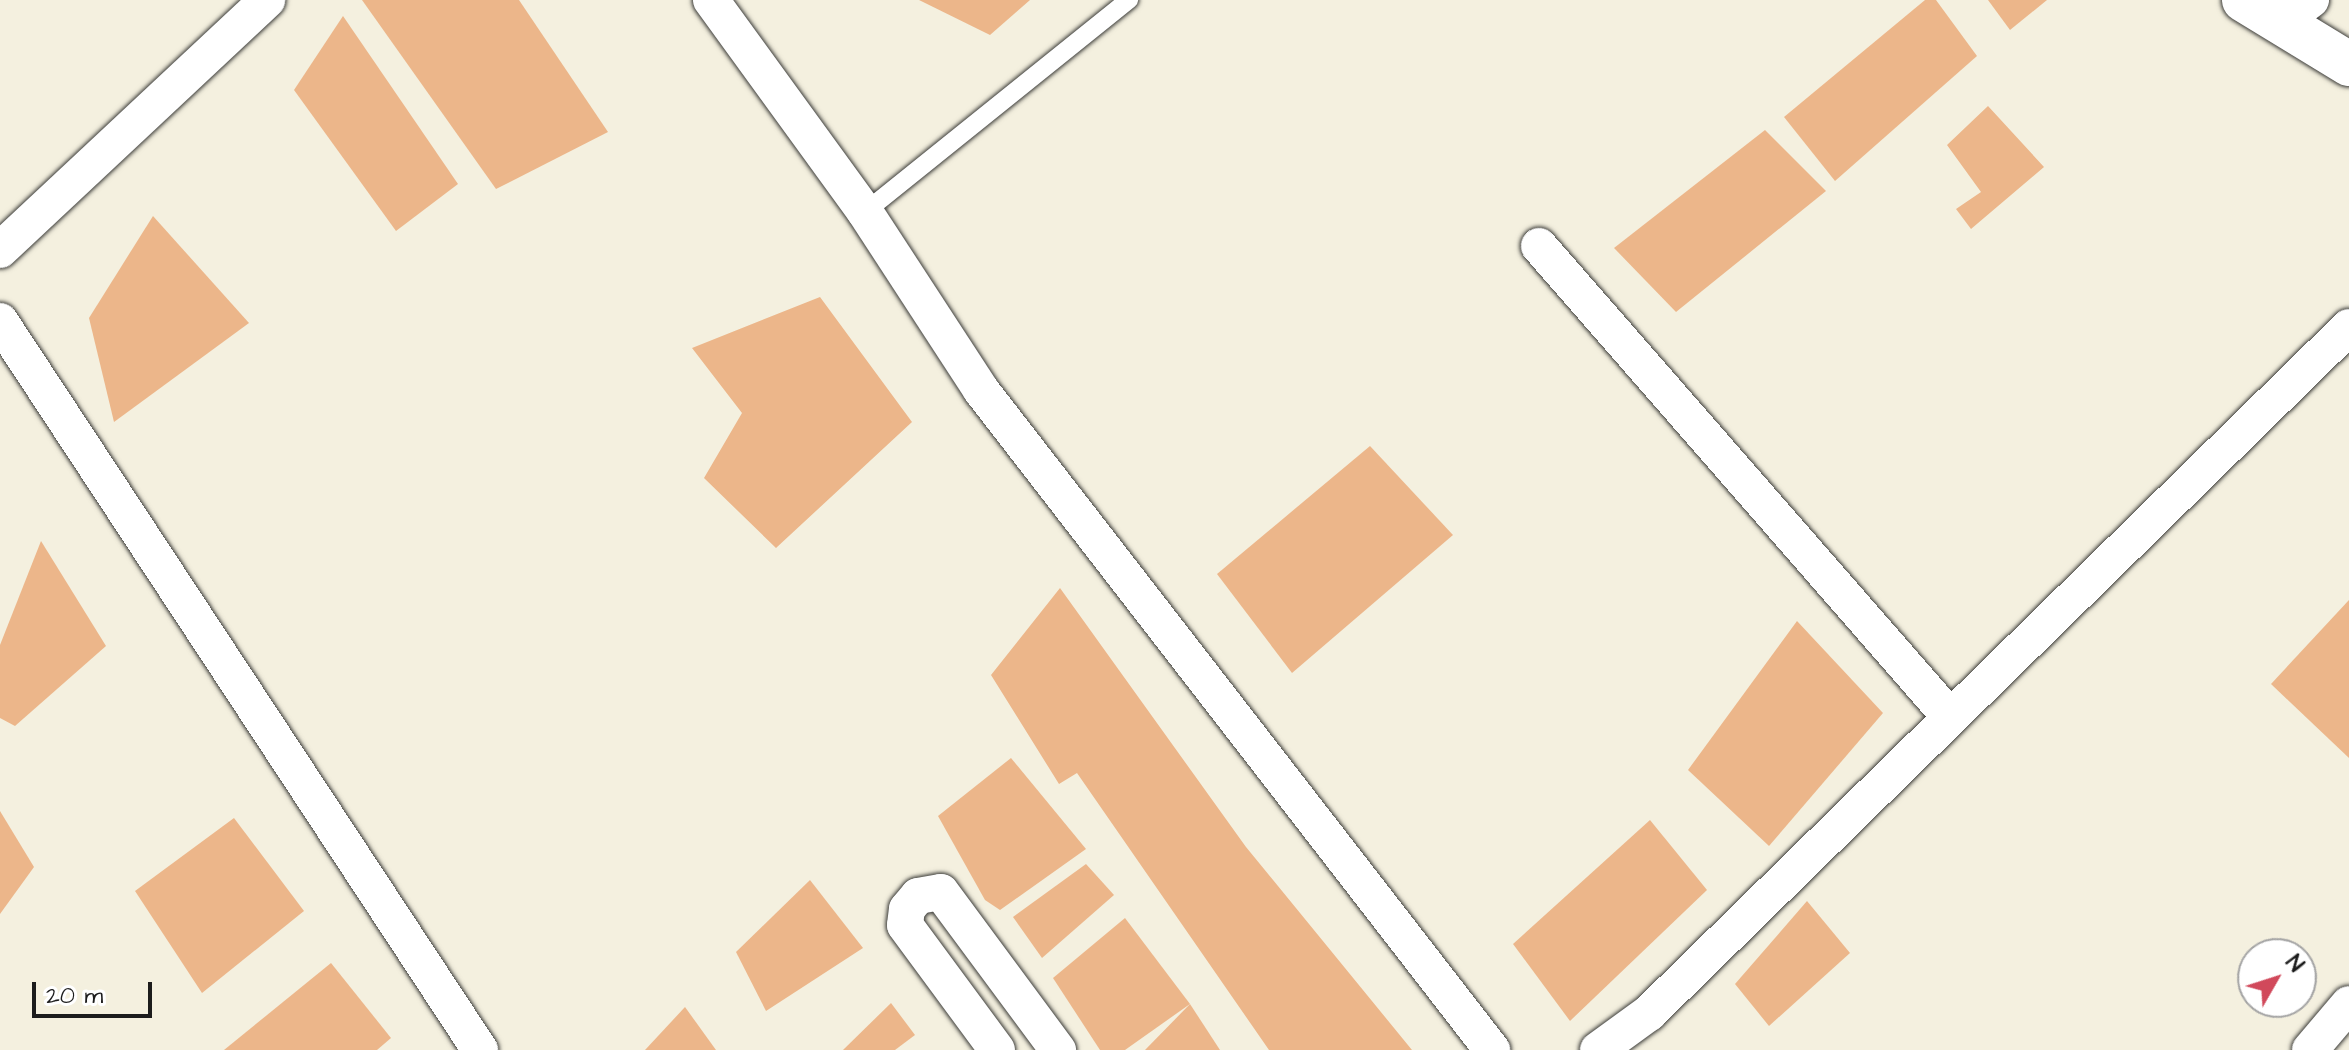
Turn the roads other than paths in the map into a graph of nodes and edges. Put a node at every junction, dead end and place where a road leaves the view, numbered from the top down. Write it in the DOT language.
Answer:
graph roads {
  1 [pos="267,0"];
  2 [pos="711,0"];
  3 [pos="1129,0"];
  4 [pos="2278,8"];
  5 [pos="2349,64"];
  6 [pos="865,212"];
  7 [pos="1539,246"];
  8 [pos="0,250"];
  9 [pos="0,321"];
  10 [pos="2349,327"];
  11 [pos="1950,717"];
  12 [pos="993,961"];
  13 [pos="956,994"];
  14 [pos="2349,1004"];
  15 [pos="480,1050"];
  16 [pos="997,1050"];
  17 [pos="1058,1050"];
  18 [pos="1492,1050"];
  19 [pos="1598,1050"];
  20 [pos="2310,1050"];
  1 -- 8 [label="street"];
  2 -- 6 [label="street"];
  3 -- 6 [label="lane"];
  4 -- 5 [label="street"];
  6 -- 18 [label="street"];
  7 -- 11 [label="street"];
  9 -- 15 [label="street"];
  10 -- 11 [label="street"];
  11 -- 19 [label="street"];
  12 -- 13 [label="street"];
  12 -- 13 [label="street"];
  12 -- 17 [label="street"];
  13 -- 16 [label="street"];
  14 -- 20 [label="street"];
}
